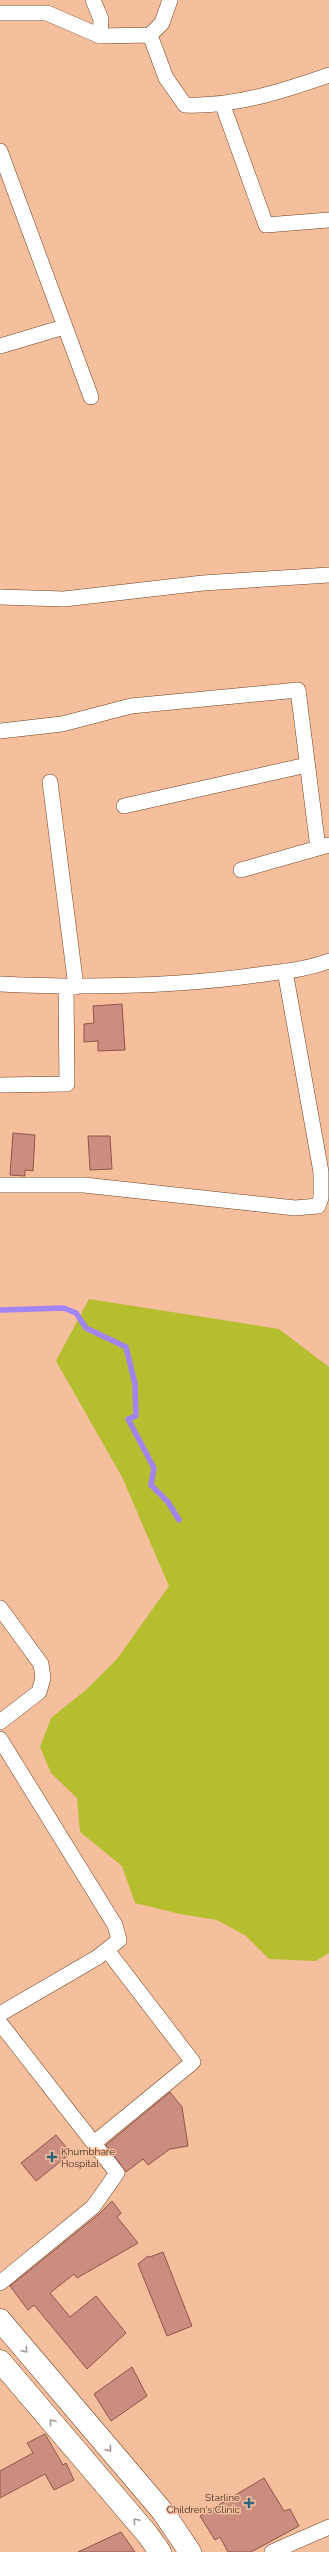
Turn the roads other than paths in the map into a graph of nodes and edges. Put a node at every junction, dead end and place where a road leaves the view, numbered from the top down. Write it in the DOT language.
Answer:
graph roads {
  1 [pos="93,0"];
  2 [pos="170,0"];
  3 [pos="0,13"];
  4 [pos="150,35"];
  5 [pos="100,36"];
  6 [pos="329,75"];
  7 [pos="222,103"];
  8 [pos="0,151"];
  9 [pos="329,220"];
  10 [pos="64,327"];
  11 [pos="0,346"];
  12 [pos="91,397"];
  13 [pos="329,575"];
  14 [pos="0,598"];
  15 [pos="0,731"];
  16 [pos="307,765"];
  17 [pos="50,782"];
  18 [pos="124,806"];
  19 [pos="324,847"];
  20 [pos="241,870"];
  21 [pos="329,961"];
  22 [pos="285,971"];
  23 [pos="0,984"];
  24 [pos="71,987"];
  25 [pos="0,1084"];
  26 [pos="0,1185"];
  27 [pos="0,1608"];
  28 [pos="0,1722"];
  29 [pos="0,1739"];
  30 [pos="106,1950"];
  31 [pos="0,2014"];
  32 [pos="0,2023"];
  33 [pos="94,2143"];
  34 [pos="0,2283"];
  35 [pos="0,2320"];
  36 [pos="0,2361"];
  37 [pos="329,2527"];
  38 [pos="160,2552"];
  39 [pos="190,2552"];
  40 [pos="272,2552"];
  1 -- 5 [label="street"];
  2 -- 4 [label="street"];
  3 -- 5 [label="street"];
  4 -- 5 [label="street"];
  4 -- 7 [label="street"];
  6 -- 7 [label="street"];
  7 -- 9 [label="street"];
  8 -- 10 [label="street"];
  10 -- 11 [label="street"];
  10 -- 12 [label="street"];
  13 -- 14 [label="street"];
  15 -- 16 [label="street"];
  16 -- 18 [label="street"];
  16 -- 19 [label="street"];
  17 -- 24 [label="street"];
  19 -- 20 [label="street"];
  21 -- 22 [label="street"];
  22 -- 24 [label="street"];
  22 -- 26 [label="street"];
  23 -- 24 [label="street"];
  24 -- 25 [label="street"];
  27 -- 28 [label="street"];
  29 -- 30 [label="street"];
  30 -- 31 [label="street"];
  30 -- 33 [label="street"];
  32 -- 33 [label="street"];
  33 -- 34 [label="street"];
  35 -- 39 [label="highway, one-way"];
  38 -- 36 [label="highway, one-way"];
  37 -- 40 [label="street"];
}
